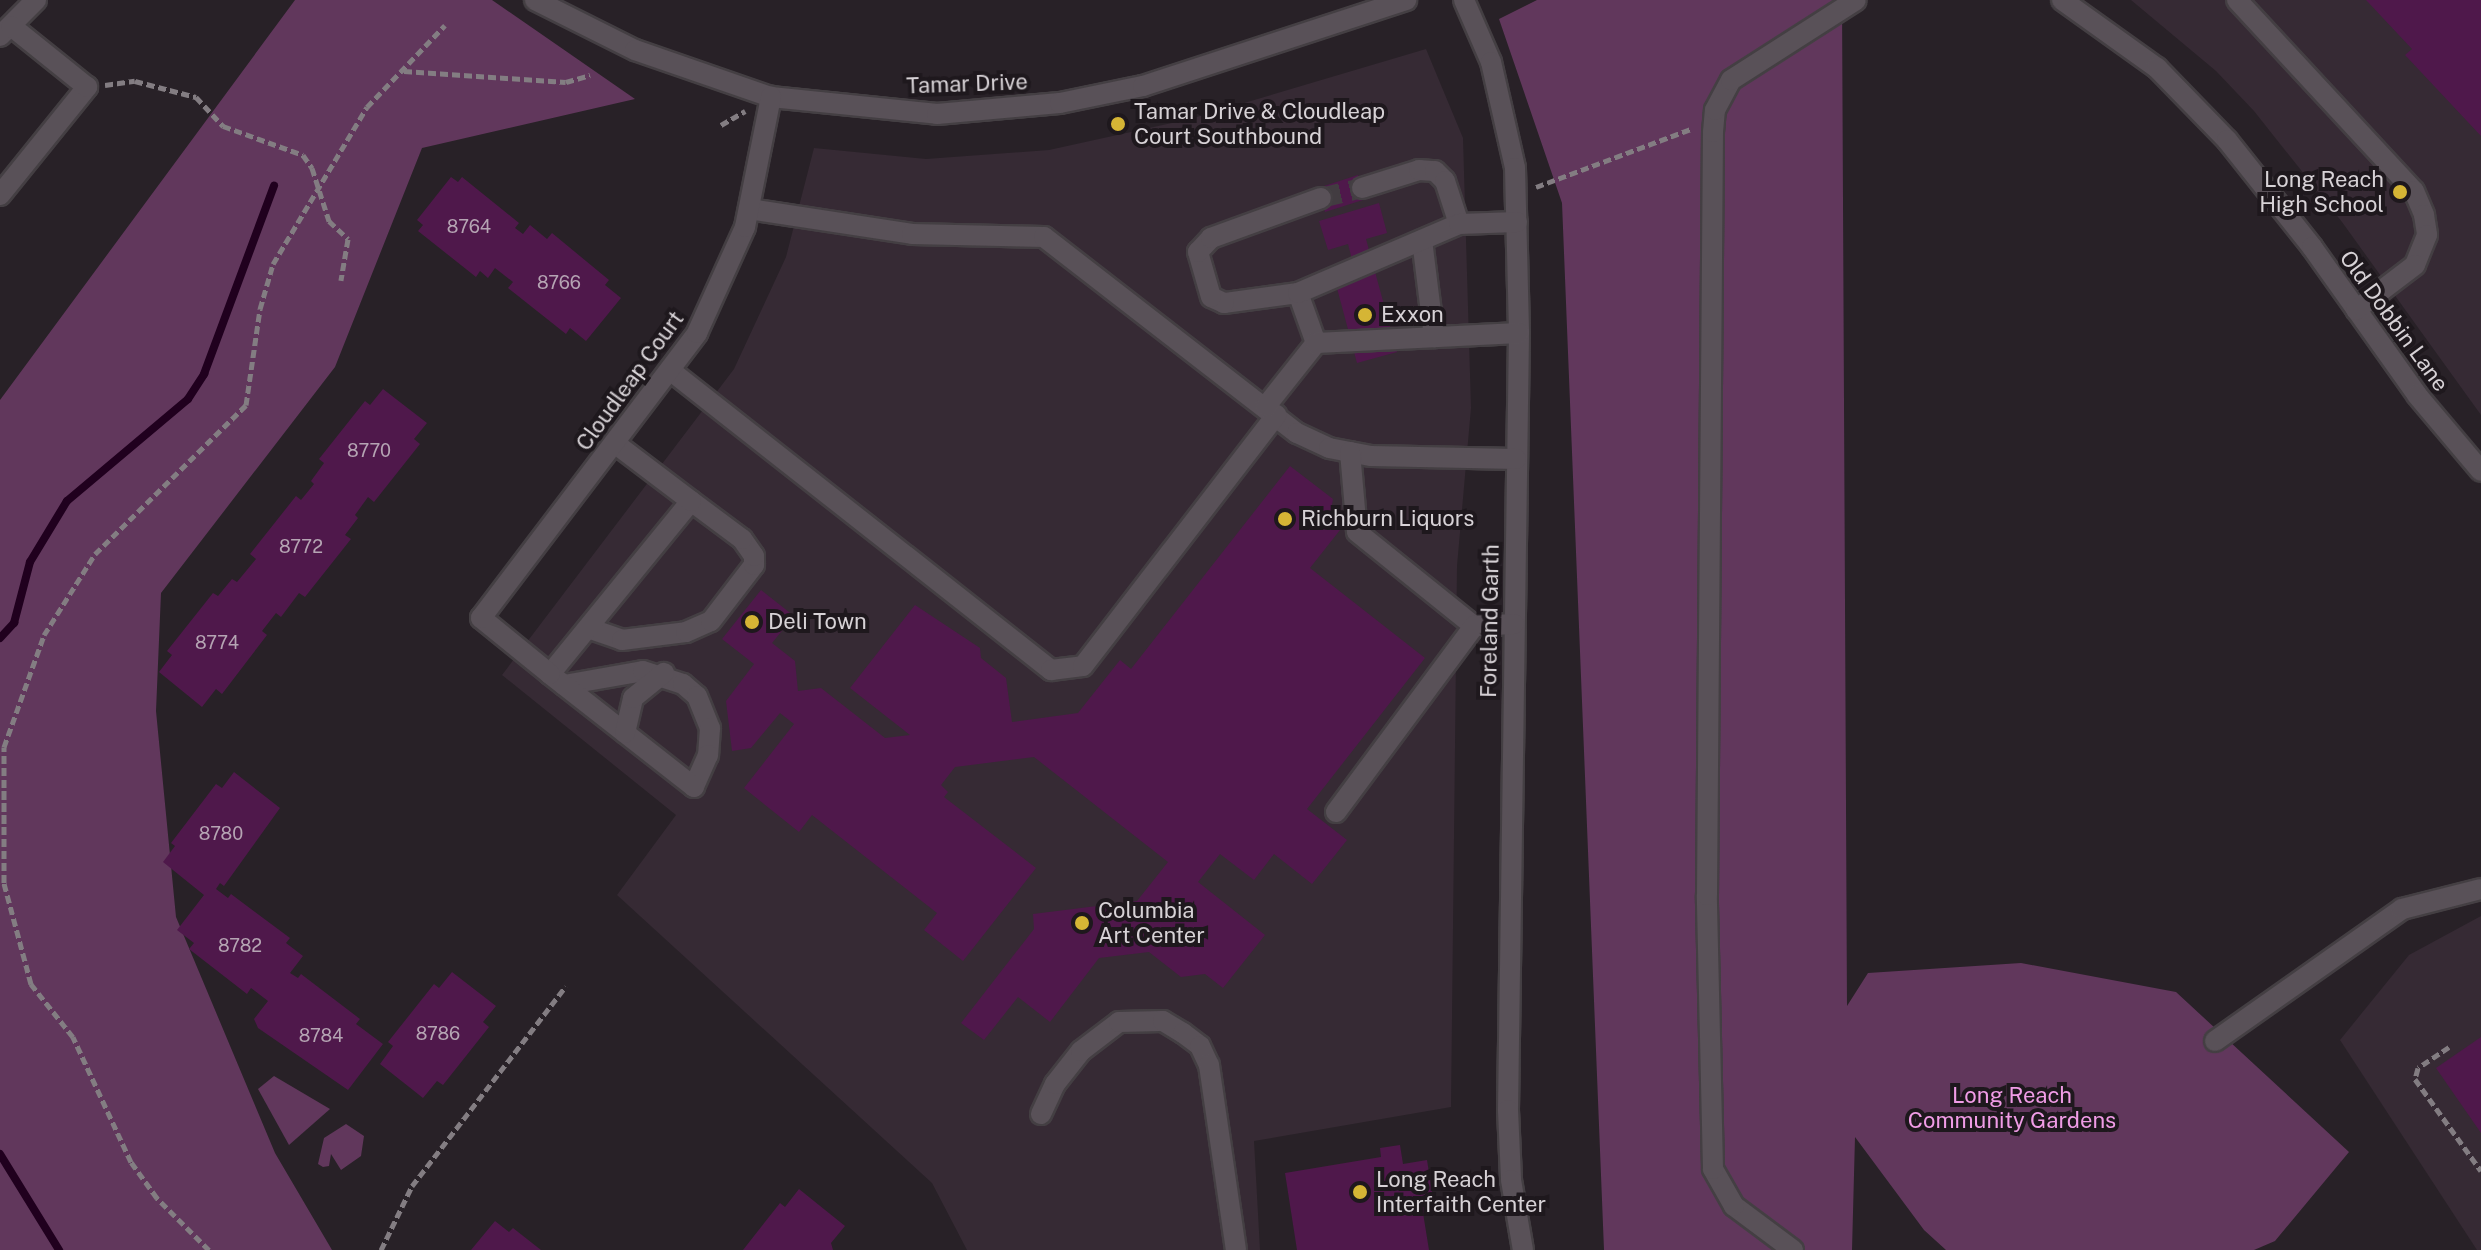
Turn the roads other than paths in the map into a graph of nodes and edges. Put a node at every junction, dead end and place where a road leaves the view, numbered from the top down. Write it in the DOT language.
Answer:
graph roads {
  1 [pos="36,0"];
  2 [pos="535,0"];
  3 [pos="1406,0"];
  4 [pos="1464,0"];
  5 [pos="1856,0"];
  6 [pos="2062,0"];
  7 [pos="2237,0"];
  8 [pos="6,31"];
  9 [pos="771,97"];
  10 [pos="1362,188"];
  11 [pos="0,195"];
  12 [pos="1321,198"];
  13 [pos="749,209"];
  14 [pos="1517,222"];
  15 [pos="1459,224"];
  16 [pos="1422,240"];
  17 [pos="1298,293"];
  18 [pos="2356,310"];
  19 [pos="1519,333"];
  20 [pos="1434,337"];
  21 [pos="1316,343"];
  22 [pos="671,371"];
  23 [pos="1271,411"];
  24 [pos="616,444"];
  25 [pos="1350,452"];
  26 [pos="1516,459"];
  27 [pos="2481,471"];
  28 [pos="691,501"];
  29 [pos="1514,624"];
  30 [pos="1474,626"];
  31 [pos="588,628"];
  32 [pos="664,673"];
  33 [pos="557,679"];
  34 [pos="625,733"];
  35 [pos="1336,812"];
  36 [pos="2481,889"];
  37 [pos="2215,1041"];
  38 [pos="1041,1114"];
  39 [pos="1236,1250"];
  40 [pos="1523,1250"];
  41 [pos="1793,1250"];
  1 -- 8 [label="street"];
  2 -- 9 [label="street, Tamar Drive"];
  3 -- 9 [label="street, Tamar Drive"];
  4 -- 14 [label="street, Foreland Garth"];
  5 -- 41 [label="street"];
  6 -- 18 [label="street, Old Dobbin Lane"];
  7 -- 18 [label="street"];
  8 -- 11 [label="street"];
  9 -- 13 [label="street, Cloudleap Court"];
  10 -- 15 [label="street"];
  12 -- 17 [label="street"];
  13 -- 22 [label="street, Cloudleap Court"];
  13 -- 23 [label="street"];
  14 -- 15 [label="street"];
  14 -- 19 [label="street, Foreland Garth"];
  15 -- 16 [label="street"];
  16 -- 17 [label="street"];
  16 -- 20 [label="street"];
  17 -- 21 [label="street"];
  18 -- 27 [label="street, Old Dobbin Lane"];
  19 -- 20 [label="street"];
  19 -- 26 [label="street, Foreland Garth"];
  20 -- 21 [label="street"];
  21 -- 23 [label="street"];
  22 -- 23 [label="street"];
  22 -- 24 [label="street, Cloudleap Court"];
  23 -- 25 [label="street"];
  24 -- 28 [label="street"];
  24 -- 33 [label="street, Cloudleap Court"];
  25 -- 26 [label="street"];
  25 -- 30 [label="street"];
  26 -- 29 [label="street, Foreland Garth"];
  28 -- 31 [label="street"];
  28 -- 31 [label="street"];
  29 -- 30 [label="street"];
  29 -- 40 [label="street, Foreland Garth"];
  30 -- 35 [label="street"];
  31 -- 33 [label="street"];
  32 -- 33 [label="street"];
  32 -- 34 [label="street"];
  32 -- 34 [label="street"];
  33 -- 34 [label="street"];
  36 -- 37 [label="street"];
  38 -- 39 [label="street"];
}
